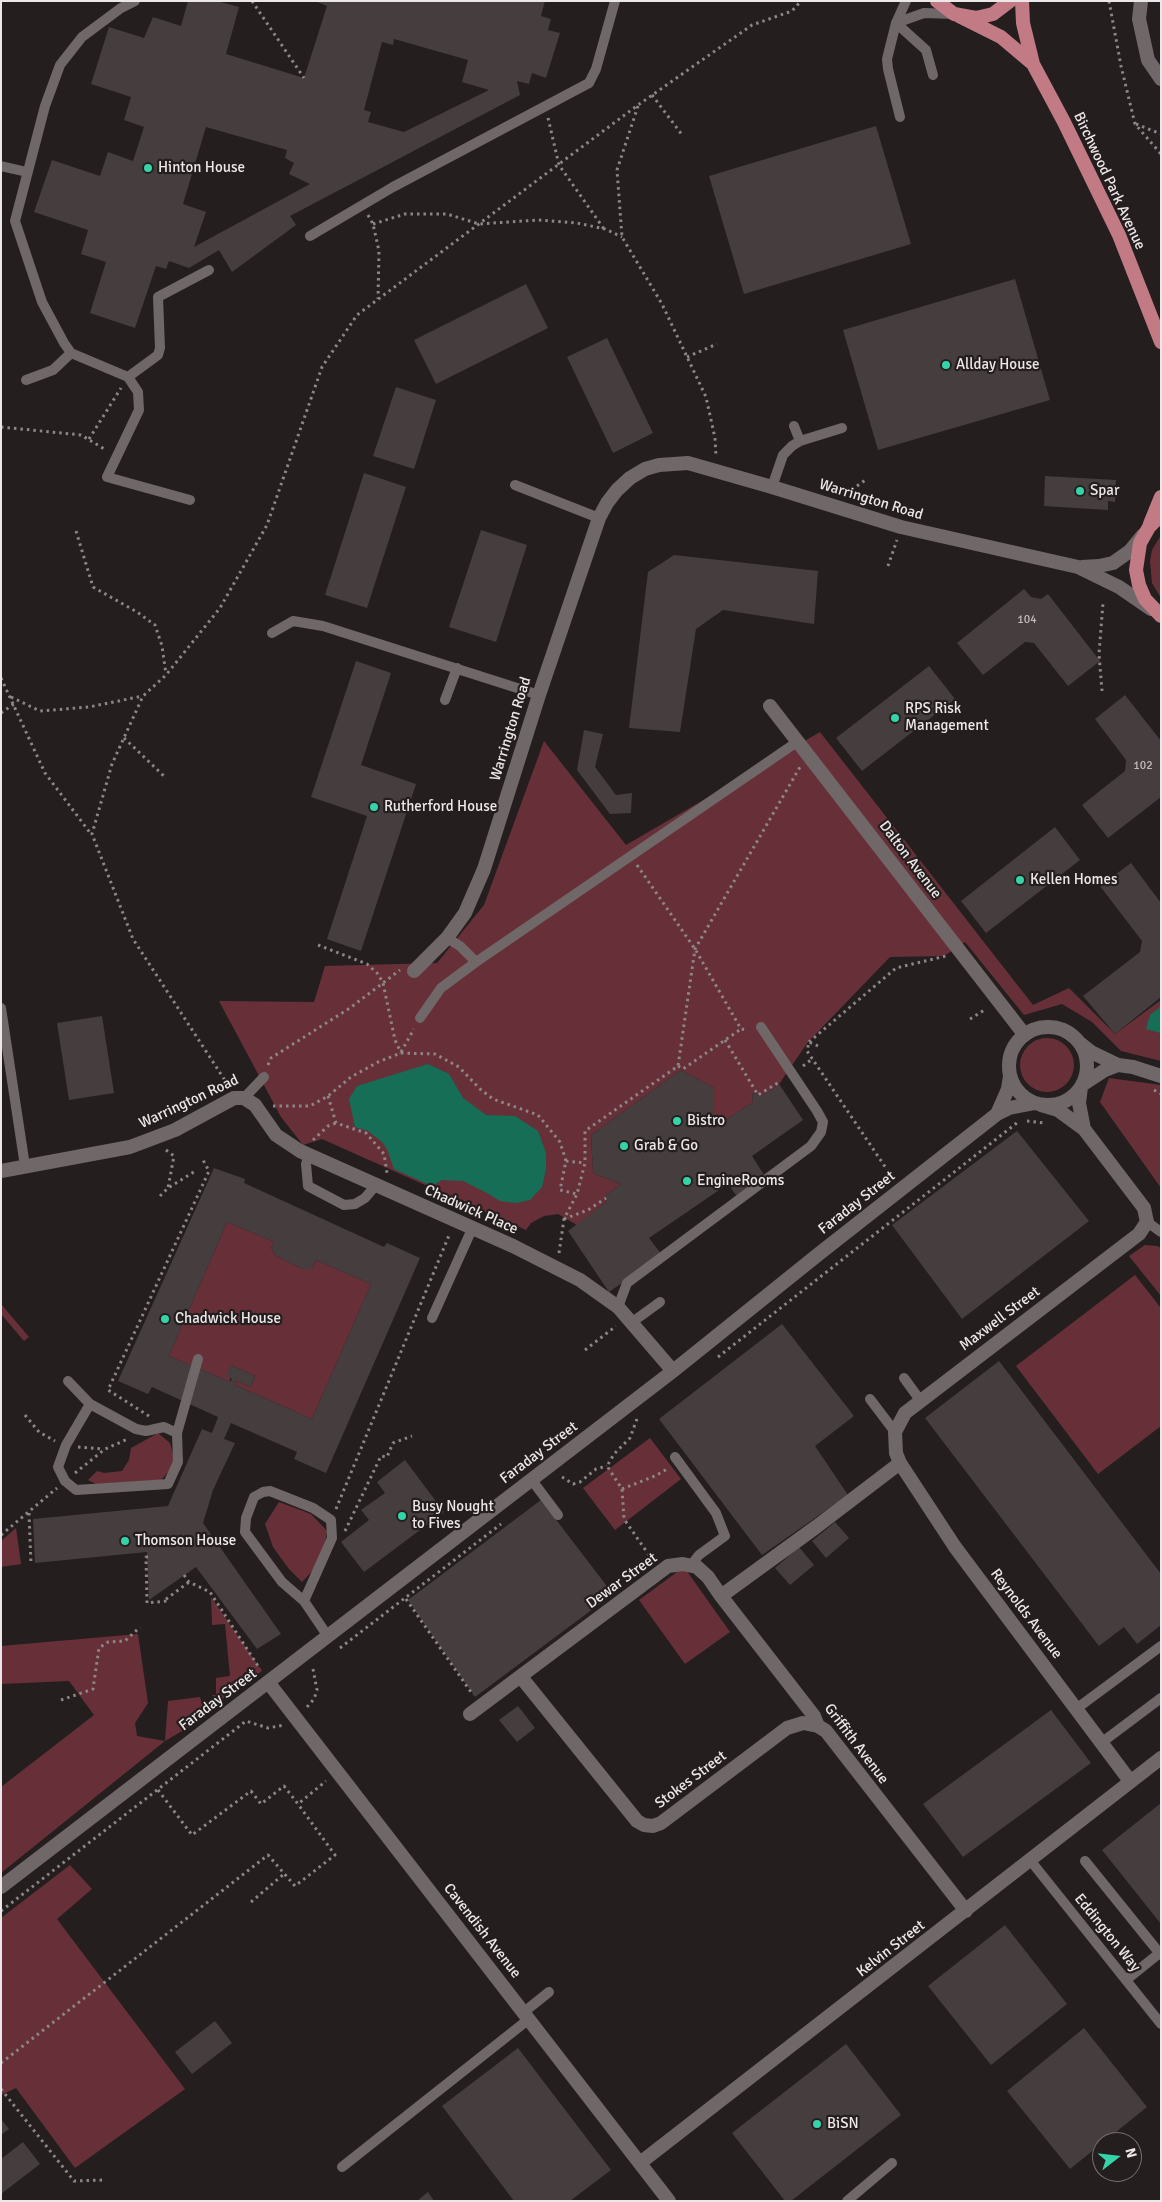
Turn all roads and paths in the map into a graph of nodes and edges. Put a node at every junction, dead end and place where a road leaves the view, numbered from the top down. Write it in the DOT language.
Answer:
graph roads {
  1 [pos="135,1"];
  2 [pos="252,1"];
  3 [pos="615,1"];
  4 [pos="800,1"];
  5 [pos="906,1"];
  6 [pos="937,1"];
  7 [pos="1010,1"];
  8 [pos="1022,1"];
  9 [pos="1109,1"];
  10 [pos="1141,1"];
  11 [pos="956,15"];
  12 [pos="896,23"];
  13 [pos="1033,64"];
  14 [pos="933,75"];
  15 [pos="304,78"];
  16 [pos="1161,79"];
  17 [pos="652,95"];
  18 [pos="638,105"];
  19 [pos="545,107"];
  20 [pos="900,117"];
  21 [pos="1135,124"];
  22 [pos="1161,134"];
  23 [pos="683,136"];
  24 [pos="1161,154"];
  25 [pos="559,165"];
  26 [pos="1,166"];
  27 [pos="27,172"];
  28 [pos="363,205"];
  29 [pos="373,224"];
  30 [pos="479,224"];
  31 [pos="605,229"];
  32 [pos="310,236"];
  33 [pos="622,237"];
  34 [pos="209,270"];
  35 [pos="378,300"];
  36 [pos="1161,342"];
  37 [pos="718,344"];
  38 [pos="71,353"];
  39 [pos="687,357"];
  40 [pos="128,377"];
  41 [pos="26,380"];
  42 [pos="794,426"];
  43 [pos="1,427"];
  44 [pos="842,428"];
  45 [pos="88,439"];
  46 [pos="800,441"];
  47 [pos="117,456"];
  48 [pos="712,470"];
  49 [pos="867,479"];
  50 [pos="515,485"];
  51 [pos="772,487"];
  52 [pos="1161,497"];
  53 [pos="190,500"];
  54 [pos="851,501"];
  55 [pos="1161,515"];
  56 [pos="599,518"];
  57 [pos="1147,530"];
  58 [pos="76,531"];
  59 [pos="898,537"];
  60 [pos="888,566"];
  61 [pos="1078,567"];
  62 [pos="1103,603"];
  63 [pos="1160,616"];
  64 [pos="272,633"];
  65 [pos="457,668"];
  66 [pos="166,675"];
  67 [pos="1,678"];
  68 [pos="1102,691"];
  69 [pos="538,695"];
  70 [pos="144,696"];
  71 [pos="11,697"];
  72 [pos="445,700"];
  73 [pos="14,704"];
  74 [pos="770,706"];
  75 [pos="1,713"];
  76 [pos="124,738"];
  77 [pos="797,742"];
  78 [pos="808,754"];
  79 [pos="165,777"];
  80 [pos="92,834"];
  81 [pos="632,856"];
  82 [pos="447,938"];
  83 [pos="318,946"];
  84 [pos="695,949"];
  85 [pos="958,950"];
  86 [pos="476,962"];
  87 [pos="414,970"];
  88 [pos="383,983"];
  89 [pos="1,1008"];
  90 [pos="987,1008"];
  91 [pos="420,1018"];
  92 [pos="970,1019"];
  93 [pos="762,1027"];
  94 [pos="1024,1034"];
  95 [pos="725,1040"];
  96 [pos="809,1042"];
  97 [pos="1080,1043"];
  98 [pos="818,1046"];
  99 [pos="401,1053"];
  100 [pos="1118,1065"];
  101 [pos="678,1066"];
  102 [pos="1010,1076"];
  103 [pos="1161,1076"];
  104 [pos="264,1077"];
  105 [pos="1146,1085"];
  106 [pos="1081,1086"];
  107 [pos="229,1087"];
  108 [pos="1161,1094"];
  109 [pos="758,1095"];
  110 [pos="328,1096"];
  111 [pos="244,1098"];
  112 [pos="1038,1104"];
  113 [pos="259,1110"];
  114 [pos="998,1114"];
  115 [pos="336,1123"];
  116 [pos="1049,1124"];
  117 [pos="1084,1129"];
  118 [pos="163,1148"];
  119 [pos="309,1155"];
  120 [pos="203,1160"];
  121 [pos="566,1160"];
  122 [pos="585,1163"];
  123 [pos="25,1166"];
  124 [pos="197,1170"];
  125 [pos="1,1171"];
  126 [pos="894,1179"];
  127 [pos="376,1185"];
  128 [pos="168,1188"];
  129 [pos="390,1192"];
  130 [pos="577,1194"];
  131 [pos="160,1196"];
  132 [pos="606,1198"];
  133 [pos="564,1219"];
  134 [pos="455,1221"];
  135 [pos="1147,1222"];
  136 [pos="472,1229"];
  137 [pos="1161,1232"];
  138 [pos="556,1268"];
  139 [pos="660,1302"];
  140 [pos="625,1316"];
  141 [pos="432,1318"];
  142 [pos="585,1350"];
  143 [pos="198,1359"];
  144 [pos="715,1359"];
  145 [pos="673,1371"];
  146 [pos="904,1378"];
  147 [pos="68,1381"];
  148 [pos="870,1399"];
  149 [pos="920,1400"];
  150 [pos="90,1404"];
  151 [pos="643,1415"];
  152 [pos="637,1419"];
  153 [pos="630,1425"];
  154 [pos="146,1431"];
  155 [pos="895,1432"];
  156 [pos="178,1433"];
  157 [pos="412,1436"];
  158 [pos="676,1458"];
  159 [pos="900,1463"];
  160 [pos="607,1466"];
  161 [pos="570,1471"];
  162 [pos="562,1477"];
  163 [pos="532,1479"];
  164 [pos="66,1481"];
  165 [pos="622,1489"];
  166 [pos="541,1493"];
  167 [pos="28,1512"];
  168 [pos="558,1515"];
  169 [pos="331,1520"];
  170 [pos="504,1523"];
  171 [pos="1,1535"];
  172 [pos="332,1538"];
  173 [pos="661,1555"];
  174 [pos="148,1558"];
  175 [pos="31,1564"];
  176 [pos="691,1565"];
  177 [pos="184,1575"];
  178 [pos="188,1582"];
  179 [pos="721,1596"];
  180 [pos="406,1600"];
  181 [pos="304,1601"];
  182 [pos="140,1627"];
  183 [pos="328,1635"];
  184 [pos="1161,1646"];
  185 [pos="335,1652"];
  186 [pos="319,1664"];
  187 [pos="521,1677"];
  188 [pos="268,1682"];
  189 [pos="1161,1698"];
  190 [pos="61,1700"];
  191 [pos="1076,1709"];
  192 [pos="305,1710"];
  193 [pos="475,1710"];
  194 [pos="285,1724"];
  195 [pos="818,1726"];
  196 [pos="1102,1743"];
  197 [pos="1161,1758"];
  198 [pos="338,1772"];
  199 [pos="1130,1782"];
  200 [pos="158,1790"];
  201 [pos="298,1804"];
  202 [pos="1030,1860"];
  203 [pos="1085,1861"];
  204 [pos="284,1874"];
  205 [pos="1,1887"];
  206 [pos="251,1902"];
  207 [pos="1,1911"];
  208 [pos="966,1911"];
  209 [pos="1160,1954"];
  210 [pos="1126,1980"];
  211 [pos="549,1992"];
  212 [pos="526,2015"];
  213 [pos="1161,2024"];
  214 [pos="1,2063"];
  215 [pos="1,2089"];
  216 [pos="640,2163"];
  217 [pos="892,2163"];
  218 [pos="342,2167"];
  219 [pos="104,2180"];
  220 [pos="669,2201"];
  221 [pos="847,2201"];
  1 -- 27 [label="lane"];
  2 -- 15 [label="path"];
  3 -- 19 [label="lane"];
  4 -- 17 [label="path"];
  5 -- 12 [label="lane"];
  6 -- 11 [label="main road, Birchwood Park Avenue"];
  7 -- 11 [label="main road"];
  8 -- 13 [label="main road, Birchwood Park Avenue"];
  9 -- 21 [label="path"];
  10 -- 16 [label="street"];
  11 -- 12 [label="lane"];
  11 -- 13 [label="main road, Birchwood Park Avenue"];
  12 -- 14 [label="lane"];
  12 -- 20 [label="lane"];
  13 -- 36 [label="main road, Birchwood Park Avenue"];
  17 -- 18 [label="path"];
  17 -- 23 [label="path"];
  18 -- 25 [label="path"];
  18 -- 33 [label="path"];
  19 -- 25 [label="path"];
  19 -- 28 [label="lane"];
  21 -- 22 [label="path"];
  21 -- 24 [label="path"];
  25 -- 30 [label="path"];
  25 -- 31 [label="path"];
  26 -- 27 [label="lane"];
  27 -- 38 [label="lane"];
  28 -- 29 [label="path"];
  28 -- 32 [label="lane"];
  29 -- 30 [label="path"];
  29 -- 35 [label="path"];
  30 -- 31 [label="path"];
  30 -- 35 [label="path"];
  31 -- 33 [label="path"];
  33 -- 39 [label="path"];
  34 -- 40 [label="lane"];
  35 -- 66 [label="path"];
  37 -- 39 [label="path"];
  38 -- 40 [label="lane"];
  38 -- 41 [label="lane"];
  39 -- 48 [label="path"];
  40 -- 45 [label="path"];
  40 -- 47 [label="lane"];
  42 -- 46 [label="lane"];
  43 -- 45 [label="path"];
  44 -- 46 [label="lane"];
  45 -- 47 [label="path"];
  46 -- 51 [label="lane"];
  47 -- 53 [label="lane"];
  48 -- 51 [label="street, Warrington Road"];
  48 -- 56 [label="street, Warrington Road"];
  49 -- 54 [label="path"];
  50 -- 56 [label="lane"];
  51 -- 61 [label="street, Warrington Road"];
  52 -- 57 [label="main road"];
  55 -- 57 [label="main road"];
  56 -- 69 [label="street, Warrington Road"];
  57 -- 61 [label="street, Warrington Road"];
  57 -- 63 [label="main road"];
  58 -- 66 [label="path"];
  59 -- 60 [label="path"];
  61 -- 63 [label="street, Warrington Road"];
  62 -- 68 [label="path"];
  64 -- 65 [label="lane"];
  65 -- 69 [label="lane"];
  65 -- 72 [label="lane"];
  66 -- 70 [label="path"];
  67 -- 71 [label="path"];
  69 -- 82 [label="street, Warrington Road"];
  70 -- 71 [label="path"];
  70 -- 76 [label="path"];
  71 -- 73 [label="path"];
  73 -- 75 [label="path"];
  73 -- 80 [label="path"];
  74 -- 77 [label="street, Dalton Avenue"];
  76 -- 79 [label="path"];
  76 -- 80 [label="path"];
  77 -- 78 [label="street, Dalton Avenue"];
  77 -- 81 [label="lane"];
  78 -- 84 [label="path"];
  78 -- 85 [label="street, Dalton Avenue"];
  80 -- 107 [label="path"];
  81 -- 84 [label="path"];
  81 -- 86 [label="lane"];
  82 -- 86 [label="lane"];
  82 -- 87 [label="street, Warrington Road"];
  83 -- 88 [label="path"];
  84 -- 95 [label="path"];
  84 -- 101 [label="path"];
  85 -- 94 [label="street, Dalton Avenue"];
  85 -- 96 [label="path"];
  86 -- 91 [label="lane"];
  87 -- 88 [label="path"];
  88 -- 99 [label="path"];
  88 -- 104 [label="path"];
  89 -- 123 [label="lane"];
  90 -- 92 [label="path"];
  91 -- 99 [label="path"];
  93 -- 140 [label="lane"];
  94 -- 97 [label="street"];
  94 -- 102 [label="street"];
  95 -- 101 [label="path"];
  95 -- 109 [label="path"];
  96 -- 98 [label="path"];
  96 -- 126 [label="path"];
  97 -- 100 [label="street"];
  97 -- 106 [label="street"];
  99 -- 110 [label="path"];
  99 -- 121 [label="path"];
  100 -- 103 [label="street"];
  100 -- 106 [label="street"];
  101 -- 122 [label="path"];
  102 -- 112 [label="street"];
  102 -- 114 [label="street"];
  104 -- 111 [label="lane, Warrington Road"];
  105 -- 108 [label="path"];
  106 -- 112 [label="street"];
  106 -- 117 [label="street"];
  110 -- 113 [label="path"];
  110 -- 115 [label="path"];
  111 -- 113 [label="street, Chadwick Place"];
  111 -- 123 [label="street, Warrington Road"];
  112 -- 114 [label="street, Faraday Street"];
  112 -- 117 [label="street"];
  113 -- 119 [label="street, Chadwick Place"];
  114 -- 145 [label="street, Faraday Street"];
  115 -- 119 [label="path"];
  115 -- 129 [label="path"];
  116 -- 144 [label="path"];
  117 -- 135 [label="street"];
  118 -- 128 [label="path"];
  119 -- 127 [label="street, Chadwick Place"];
  119 -- 127 [label="lane"];
  120 -- 154 [label="path"];
  121 -- 122 [label="path"];
  121 -- 130 [label="path"];
  122 -- 130 [label="path"];
  123 -- 125 [label="street, Warrington Road"];
  124 -- 128 [label="path"];
  127 -- 129 [label="street, Chadwick Place"];
  128 -- 131 [label="path"];
  129 -- 134 [label="street, Chadwick Place"];
  130 -- 133 [label="path"];
  132 -- 133 [label="path"];
  133 -- 138 [label="path"];
  134 -- 136 [label="street, Chadwick Place"];
  134 -- 169 [label="path"];
  135 -- 137 [label="lane"];
  135 -- 149 [label="street, Maxwell Street"];
  136 -- 138 [label="street, Chadwick Place"];
  136 -- 141 [label="lane"];
  138 -- 140 [label="street, Chadwick Place"];
  139 -- 140 [label="lane"];
  140 -- 142 [label="path"];
  140 -- 145 [label="street, Chadwick Place"];
  143 -- 156 [label="lane"];
  145 -- 163 [label="street, Faraday Street"];
  146 -- 149 [label="lane"];
  147 -- 150 [label="lane"];
  148 -- 155 [label="lane"];
  149 -- 155 [label="street, Maxwell Street"];
  150 -- 154 [label="lane"];
  150 -- 164 [label="lane"];
  151 -- 152 [label="path"];
  152 -- 153 [label="path"];
  152 -- 160 [label="path"];
  154 -- 156 [label="lane"];
  154 -- 164 [label="path"];
  155 -- 159 [label="street"];
  156 -- 164 [label="lane"];
  157 -- 172 [label="path"];
  158 -- 165 [label="path"];
  158 -- 176 [label="lane"];
  159 -- 179 [label="street"];
  159 -- 191 [label="street, Reynolds Avenue"];
  160 -- 162 [label="path"];
  160 -- 165 [label="path"];
  161 -- 162 [label="path"];
  162 -- 166 [label="path"];
  163 -- 166 [label="lane"];
  163 -- 183 [label="street, Faraday Street"];
  164 -- 167 [label="path"];
  165 -- 173 [label="path"];
  166 -- 168 [label="lane"];
  167 -- 171 [label="path"];
  167 -- 175 [label="path"];
  169 -- 172 [label="lane"];
  169 -- 181 [label="lane"];
  170 -- 180 [label="path"];
  172 -- 181 [label="lane"];
  174 -- 178 [label="path"];
  176 -- 179 [label="street"];
  176 -- 187 [label="street, Dewar Street"];
  177 -- 178 [label="path"];
  178 -- 188 [label="path"];
  179 -- 195 [label="street, Griffith Avenue"];
  180 -- 185 [label="path"];
  180 -- 193 [label="path"];
  181 -- 183 [label="lane"];
  182 -- 190 [label="path"];
  183 -- 188 [label="street, Faraday Street"];
  184 -- 191 [label="lane"];
  186 -- 192 [label="path"];
  187 -- 193 [label="street, Dewar Street"];
  187 -- 195 [label="street, Stokes Street"];
  188 -- 198 [label="street, Cavendish Avenue"];
  188 -- 205 [label="street, Faraday Street"];
  189 -- 196 [label="lane"];
  191 -- 196 [label="street, Reynolds Avenue"];
  194 -- 200 [label="path"];
  195 -- 208 [label="street, Griffith Avenue"];
  196 -- 199 [label="street, Reynolds Avenue"];
  197 -- 199 [label="street, Kelvin Street"];
  198 -- 201 [label="path"];
  198 -- 212 [label="street, Cavendish Avenue"];
  199 -- 202 [label="street, Kelvin Street"];
  200 -- 201 [label="path"];
  200 -- 207 [label="path"];
  201 -- 204 [label="path"];
  202 -- 208 [label="street, Kelvin Street"];
  202 -- 210 [label="lane, Eddington Way"];
  203 -- 209 [label="lane"];
  204 -- 206 [label="path"];
  204 -- 214 [label="path"];
  208 -- 216 [label="street, Kelvin Street"];
  209 -- 210 [label="lane"];
  210 -- 213 [label="lane, Eddington Way"];
  211 -- 212 [label="lane"];
  212 -- 216 [label="street, Cavendish Avenue"];
  212 -- 218 [label="lane"];
  215 -- 219 [label="path"];
  216 -- 220 [label="street, Cavendish Avenue"];
  217 -- 221 [label="lane"];
}
